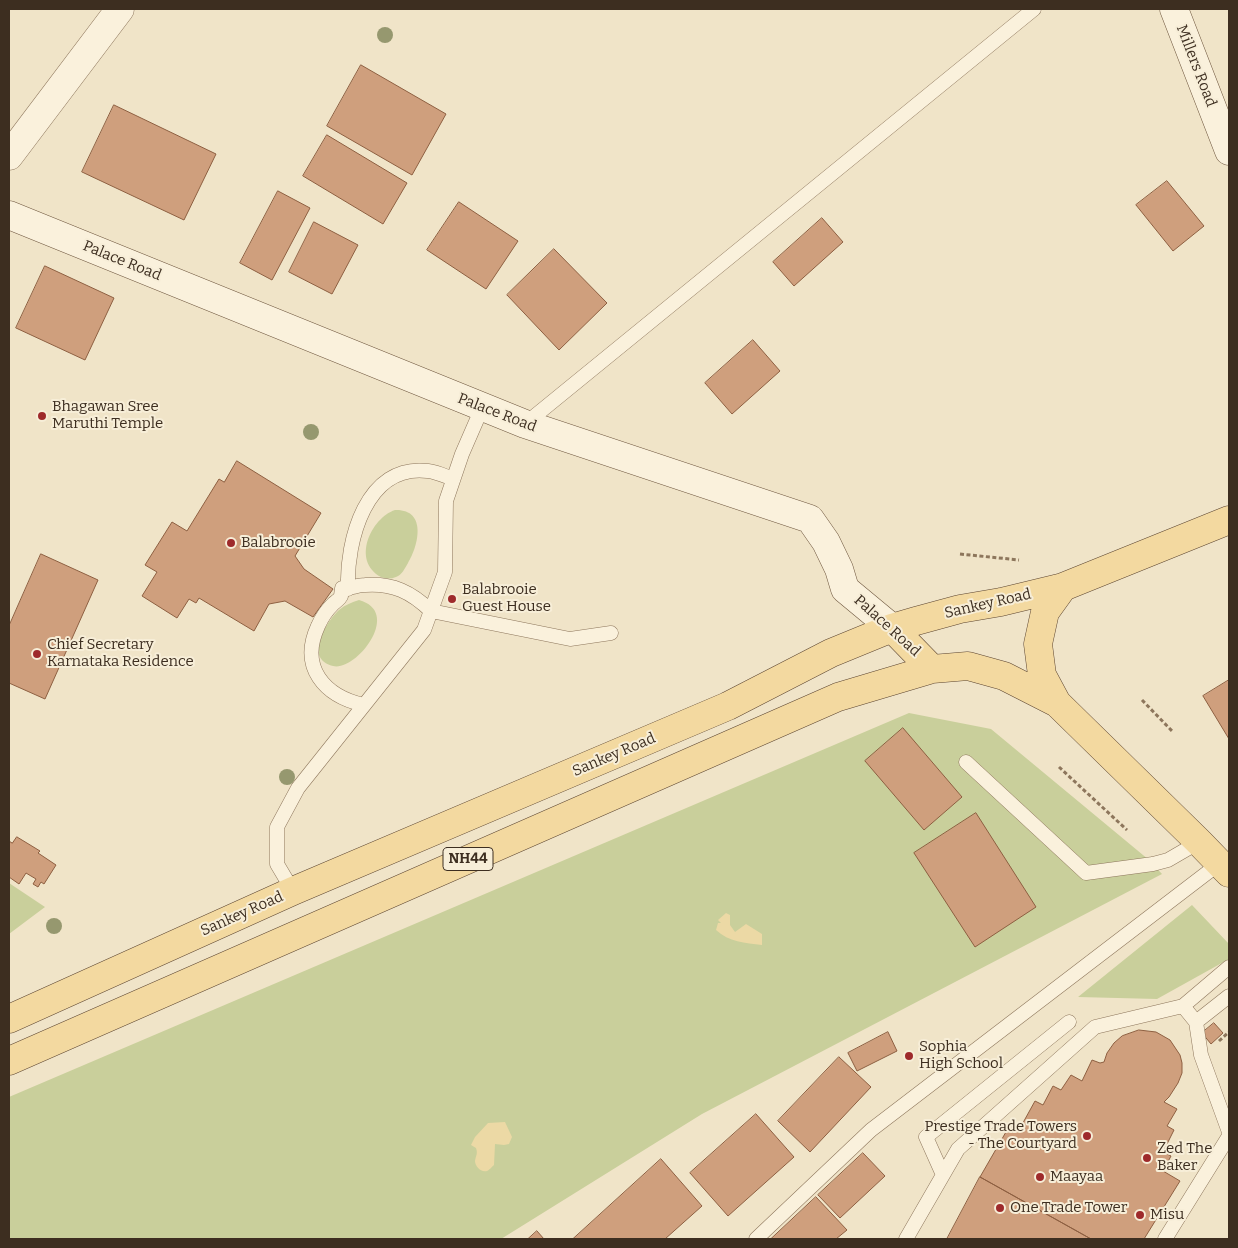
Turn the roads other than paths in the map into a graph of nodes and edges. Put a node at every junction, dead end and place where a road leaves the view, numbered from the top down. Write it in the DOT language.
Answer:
graph roads {
  1 [pos="120,9"];
  2 [pos="1034,9"];
  3 [pos="1174,9"];
  4 [pos="1229,151"];
  5 [pos="9,156"];
  6 [pos="9,215"];
  7 [pos="482,408"];
  8 [pos="525,424"];
  9 [pos="454,479"];
  10 [pos="1229,520"];
  11 [pos="1063,587"];
  12 [pos="348,589"];
  13 [pos="431,611"];
  14 [pos="892,628"];
  15 [pos="612,633"];
  16 [pos="932,669"];
  17 [pos="1056,703"];
  18 [pos="364,705"];
  19 [pos="966,762"];
  20 [pos="1199,842"];
  21 [pos="1224,868"];
  22 [pos="293,891"];
  23 [pos="1229,967"];
  24 [pos="1229,996"];
  25 [pos="1183,1006"];
  26 [pos="9,1019"];
  27 [pos="1069,1022"];
  28 [pos="1196,1022"];
  29 [pos="9,1061"];
  30 [pos="1229,1134"];
  31 [pos="943,1175"];
  32 [pos="756,1239"];
  33 [pos="906,1239"];
  34 [pos="1165,1239"];
  1 -- 5 [label="street"];
  2 -- 8 [label="lane"];
  3 -- 4 [label="street, Millers Road"];
  6 -- 7 [label="street, Palace Road"];
  7 -- 8 [label="street, Palace Road"];
  7 -- 9 [label="lane"];
  8 -- 14 [label="street, Palace Road"];
  9 -- 12 [label="lane"];
  9 -- 13 [label="lane"];
  10 -- 11 [label="main road, Sankey Road"];
  11 -- 14 [label="main road, Sankey Road"];
  11 -- 17 [label="main road"];
  12 -- 13 [label="lane"];
  12 -- 18 [label="lane"];
  13 -- 15 [label="lane"];
  13 -- 18 [label="lane"];
  14 -- 16 [label="main road, Palace Road"];
  14 -- 22 [label="main road, Sankey Road"];
  16 -- 17 [label="main road, NH44"];
  16 -- 29 [label="main road, NH44"];
  17 -- 20 [label="main road"];
  18 -- 22 [label="lane"];
  19 -- 20 [label="lane"];
  20 -- 21 [label="main road"];
  21 -- 32 [label="lane"];
  22 -- 26 [label="main road, Sankey Road"];
  23 -- 25 [label="lane"];
  24 -- 28 [label="lane"];
  25 -- 28 [label="lane"];
  25 -- 31 [label="lane"];
  27 -- 31 [label="lane"];
  28 -- 30 [label="lane"];
  30 -- 34 [label="lane"];
  31 -- 33 [label="lane"];
}
